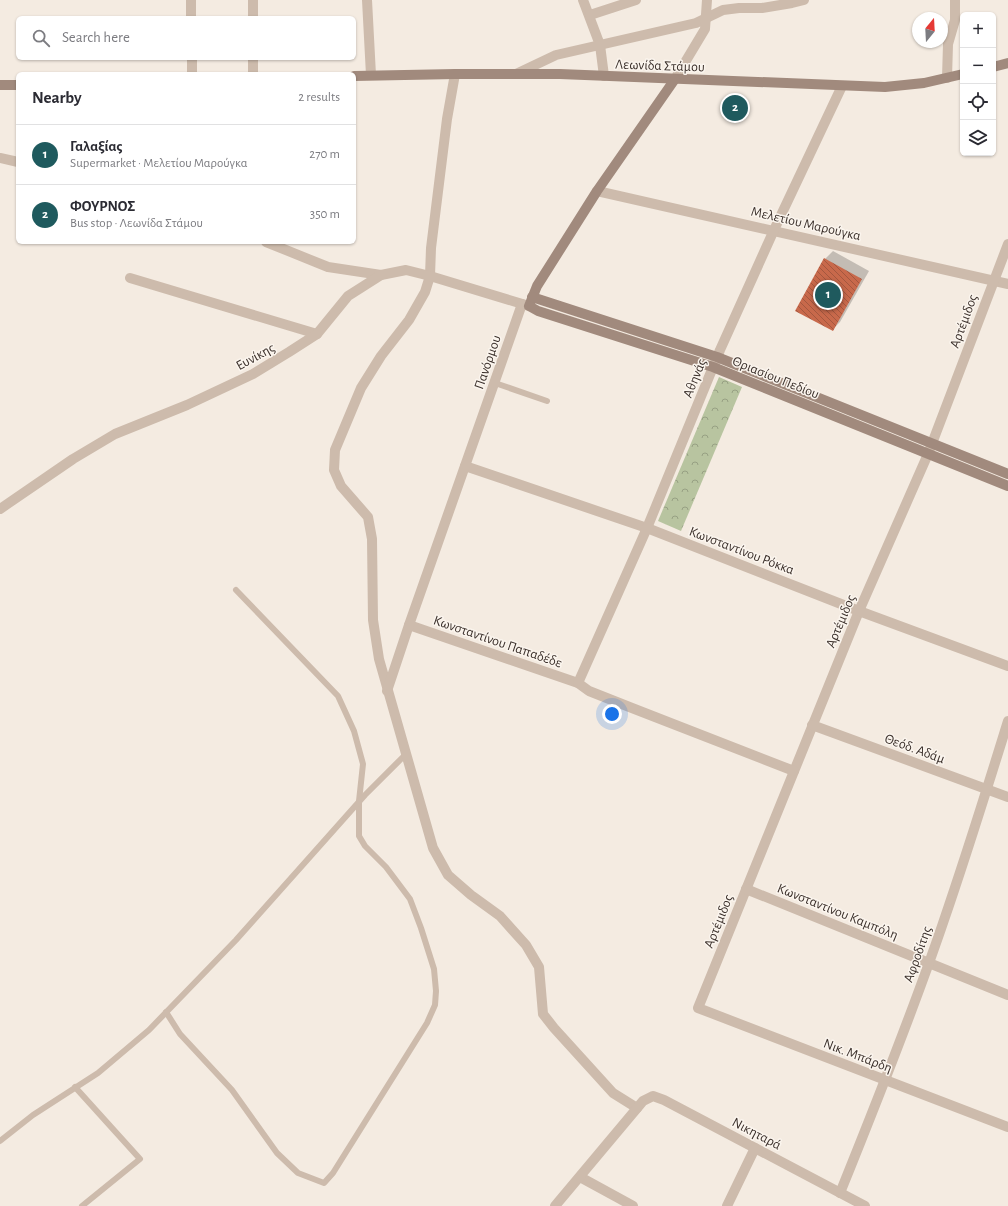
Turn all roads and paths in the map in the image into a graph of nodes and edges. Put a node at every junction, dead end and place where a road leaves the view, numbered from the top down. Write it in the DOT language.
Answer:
graph roads {
  1 [pos="191,0"];
  2 [pos="253,0"];
  3 [pos="367,0"];
  4 [pos="583,0"];
  5 [pos="636,0"];
  6 [pos="706,0"];
  7 [pos="804,0"];
  8 [pos="955,0"];
  9 [pos="590,15"];
  10 [pos="191,16"];
  11 [pos="253,16"];
  12 [pos="706,18"];
  13 [pos="600,45"];
  14 [pos="192,60"];
  15 [pos="253,60"];
  16 [pos="1008,62"];
  17 [pos="996,66"];
  18 [pos="192,72"];
  19 [pos="253,72"];
  20 [pos="455,74"];
  21 [pos="516,74"];
  22 [pos="372,75"];
  23 [pos="960,75"];
  24 [pos="356,76"];
  25 [pos="604,76"];
  26 [pos="947,78"];
  27 [pos="675,79"];
  28 [pos="0,85"];
  29 [pos="16,85"];
  30 [pos="842,86"];
  31 [pos="0,158"];
  32 [pos="16,162"];
  33 [pos="597,191"];
  34 [pos="774,230"];
  35 [pos="1008,244"];
  36 [pos="279,245"];
  37 [pos="381,275"];
  38 [pos="430,276"];
  39 [pos="130,278"];
  40 [pos="993,280"];
  41 [pos="1008,284"];
  42 [pos="528,302"];
  43 [pos="317,334"];
  44 [pos="717,357"];
  45 [pos="713,367"];
  46 [pos="495,383"];
  47 [pos="547,401"];
  48 [pos="932,444"];
  49 [pos="928,454"];
  50 [pos="465,466"];
  51 [pos="1008,474"];
  52 [pos="1008,486"];
  53 [pos="0,509"];
  54 [pos="647,528"];
  55 [pos="236,590"];
  56 [pos="859,611"];
  57 [pos="409,625"];
  58 [pos="1008,666"];
  59 [pos="578,683"];
  60 [pos="387,691"];
  61 [pos="1008,721"];
  62 [pos="812,725"];
  63 [pos="406,754"];
  64 [pos="794,771"];
  65 [pos="987,789"];
  66 [pos="1008,797"];
  67 [pos="359,801"];
  68 [pos="746,889"];
  69 [pos="929,963"];
  70 [pos="1008,996"];
  71 [pos="698,1008"];
  72 [pos="166,1012"];
  73 [pos="885,1080"];
  74 [pos="75,1087"];
  75 [pos="637,1108"];
  76 [pos="1008,1127"];
  77 [pos="0,1141"];
  78 [pos="755,1148"];
  79 [pos="580,1178"];
  80 [pos="840,1193"];
  81 [pos="82,1206"];
  82 [pos="555,1206"];
  83 [pos="633,1206"];
  84 [pos="727,1206"];
  85 [pos="865,1206"];
  1 -- 10 [label="street"];
  2 -- 11 [label="street"];
  3 -- 22 [label="street"];
  4 -- 9 [label="street"];
  5 -- 9 [label="street"];
  6 -- 12 [label="street"];
  7 -- 12 [label="street"];
  8 -- 26 [label="street"];
  9 -- 13 [label="street"];
  12 -- 13 [label="street"];
  12 -- 27 [label="street"];
  13 -- 21 [label="street"];
  13 -- 25 [label="street"];
  14 -- 18 [label="street"];
  15 -- 19 [label="street"];
  16 -- 17 [label="main road"];
  20 -- 21 [label="main road, Λεωνίδα Στάμου"];
  20 -- 22 [label="main road, Λεωνίδα Στάμου"];
  20 -- 38 [label="street"];
  21 -- 25 [label="main road, Λεωνίδα Στάμου"];
  22 -- 24 [label="main road, Λεωνίδα Στάμου"];
  23 -- 26 [label="main road, Λεωνίδα Στάμου"];
  25 -- 27 [label="main road, Λεωνίδα Στάμου"];
  26 -- 30 [label="main road, Λεωνίδα Στάμου"];
  27 -- 30 [label="main road, Λεωνίδα Στάμου"];
  27 -- 33 [label="main road, Πανόρμου"];
  28 -- 29 [label="main road"];
  30 -- 34 [label="street, Αθηνάς"];
  31 -- 32 [label="street"];
  33 -- 34 [label="street, Μελετίου Μαρούγκα"];
  33 -- 42 [label="main road, Πανόρμου"];
  34 -- 40 [label="street, Μελετίου Μαρούγκα"];
  34 -- 44 [label="street, Αθηνάς"];
  35 -- 40 [label="street, Αρτέμιδος"];
  36 -- 37 [label="street"];
  37 -- 38 [label="street, Ευνίκης"];
  37 -- 43 [label="street, Ευνίκης"];
  38 -- 42 [label="street, Ευνίκης"];
  38 -- 60 [label="street"];
  39 -- 43 [label="street"];
  40 -- 41 [label="street, Μελετίου Μαρούγκα"];
  40 -- 48 [label="street, Αρτέμιδος"];
  42 -- 44 [label="main road, Θριασίου Πεδίου"];
  42 -- 45 [label="main road, Θριασίου Πεδίου"];
  42 -- 46 [label="street, Πανόρμου"];
  43 -- 53 [label="street, Ευνίκης"];
  44 -- 45 [label="street, Αθηνάς"];
  44 -- 48 [label="main road, Θριασίου Πεδίου"];
  45 -- 49 [label="main road, Θριασίου Πεδίου"];
  45 -- 54 [label="street, Αθηνάς"];
  46 -- 47 [label="lane"];
  46 -- 50 [label="street, Πανόρμου"];
  48 -- 49 [label="street, Αρτέμιδος"];
  48 -- 51 [label="main road, Θριασίου Πεδίου"];
  49 -- 52 [label="main road, Θριασίου Πεδίου"];
  49 -- 56 [label="street, Αρτέμιδος"];
  50 -- 54 [label="street, Κωνσταντίνου Ρόκκα"];
  50 -- 57 [label="street, Πανόρμου"];
  54 -- 56 [label="street, Κωνσταντίνου Ρόκκα"];
  54 -- 59 [label="street, Αθηνάς"];
  55 -- 67 [label="lane"];
  56 -- 58 [label="street, Κωνσταντίνου Ρόκκα"];
  56 -- 62 [label="street, Αρτέμιδος"];
  57 -- 59 [label="street, Κωνσταντίνου Παπαδέδε"];
  57 -- 60 [label="street, Πανόρμου"];
  59 -- 64 [label="street, Κωνσταντίνου Παπαδέδε"];
  60 -- 63 [label="street"];
  61 -- 65 [label="street, Αφροδίτης"];
  62 -- 64 [label="street, Αρτέμιδος"];
  62 -- 65 [label="street, Θεόδ. Αδάμ"];
  63 -- 67 [label="lane"];
  63 -- 75 [label="street"];
  64 -- 68 [label="street, Αρτέμιδος"];
  65 -- 66 [label="street, Θεόδ. Αδάμ"];
  65 -- 69 [label="street, Αφροδίτης"];
  67 -- 72 [label="lane"];
  67 -- 72 [label="lane"];
  68 -- 69 [label="street, Κωνσταντίνου Καμπόλη"];
  68 -- 71 [label="street, Αρτέμιδος"];
  69 -- 70 [label="street, Κωνσταντίνου Καμπόλη"];
  69 -- 73 [label="street, Αφροδίτης"];
  71 -- 73 [label="street, Νικ. Μπάρδη"];
  72 -- 74 [label="lane"];
  73 -- 76 [label="street, Νικ. Μπάρδη"];
  73 -- 80 [label="street, Αφροδίτης"];
  74 -- 77 [label="lane"];
  74 -- 81 [label="lane"];
  75 -- 78 [label="street, Νικηταρά"];
  75 -- 79 [label="street"];
  78 -- 80 [label="street, Νικηταρά"];
  78 -- 84 [label="street"];
  79 -- 82 [label="street"];
  79 -- 83 [label="street"];
  80 -- 85 [label="street, Νικηταρά"];
}
